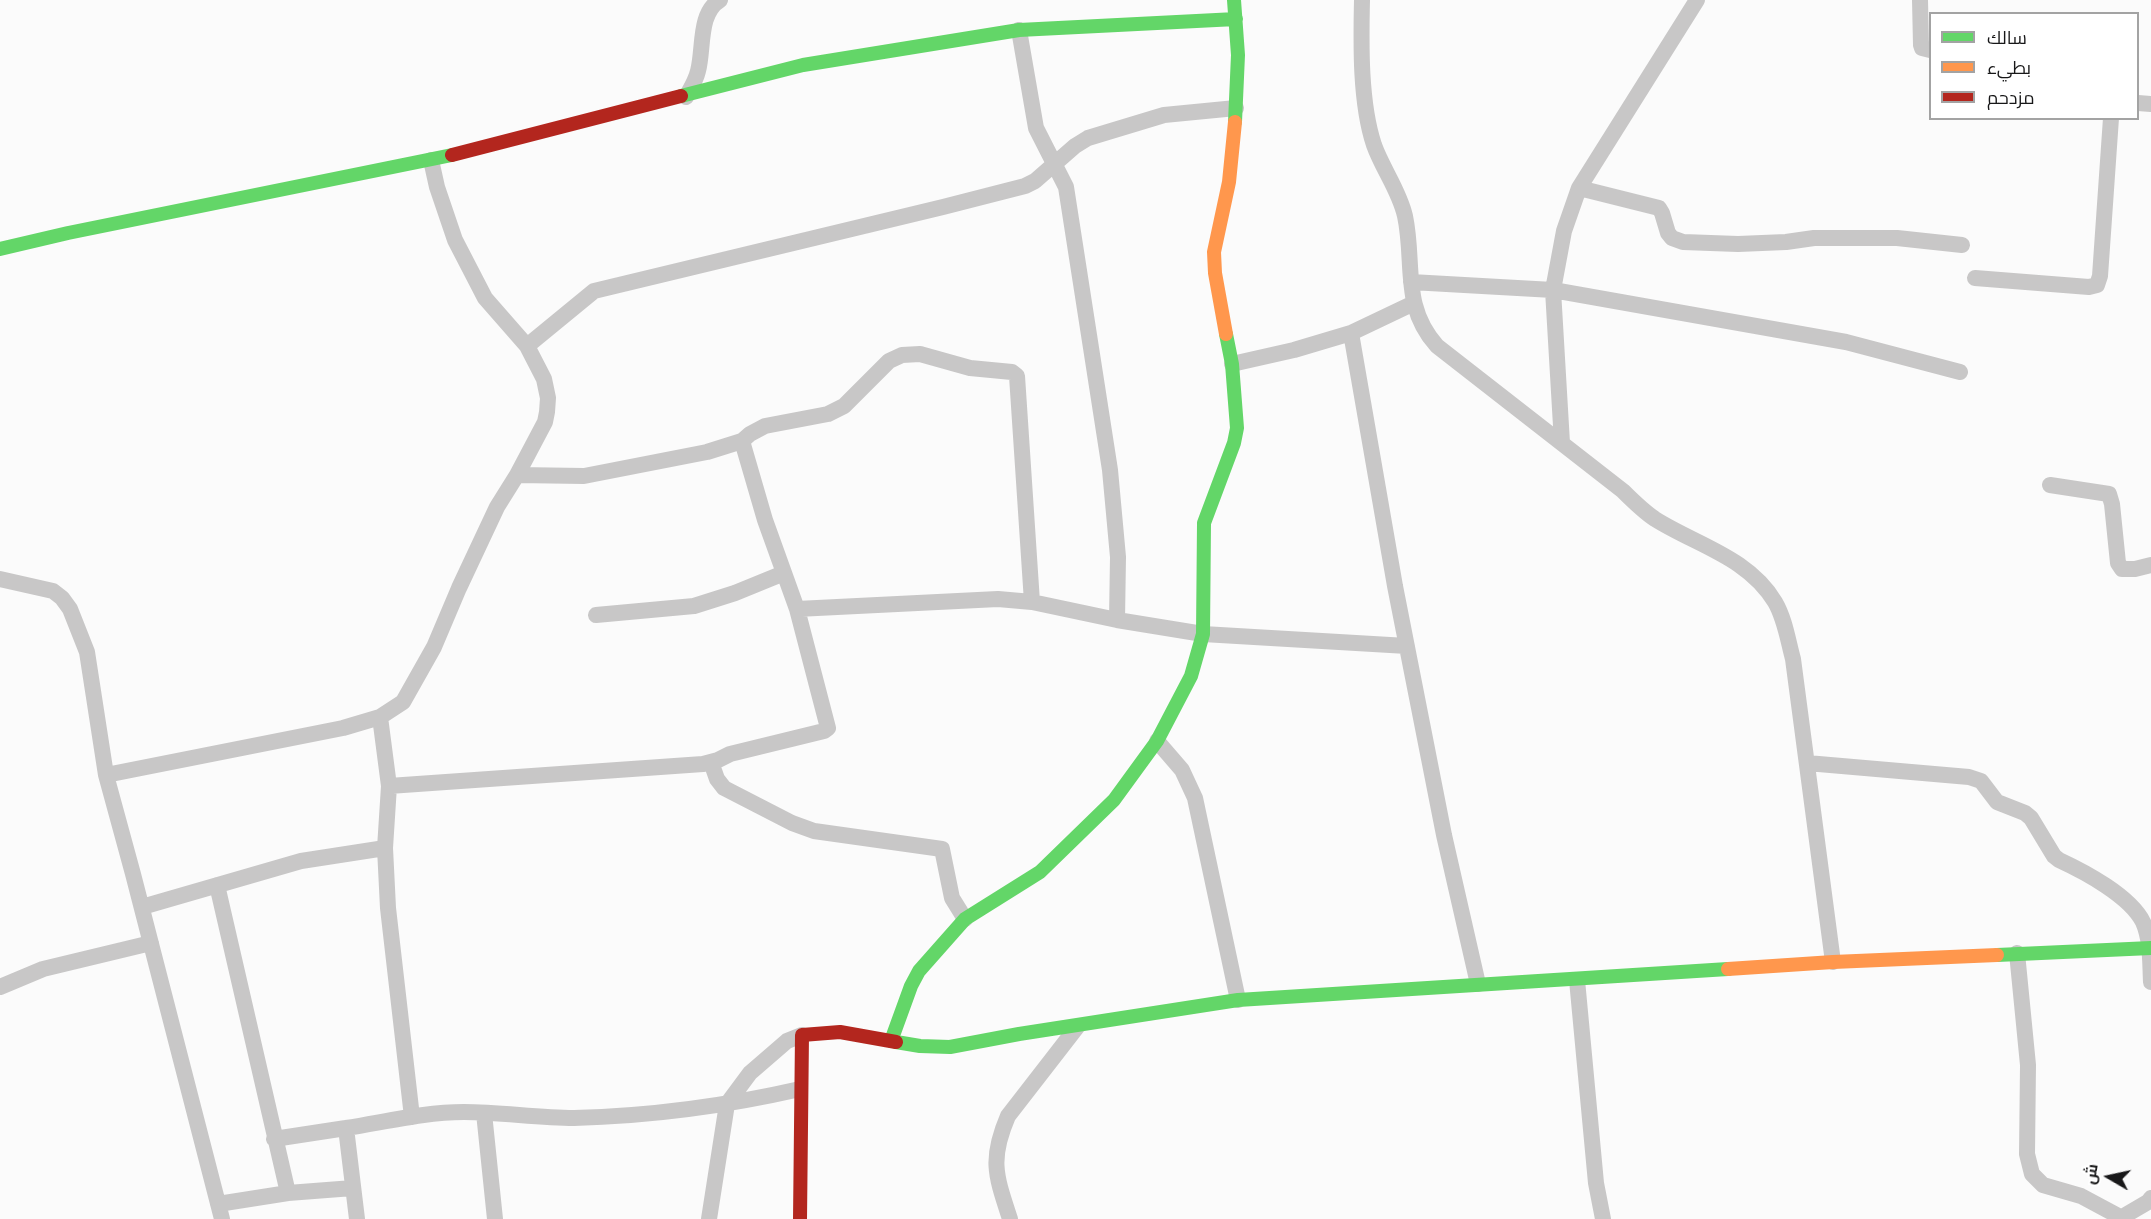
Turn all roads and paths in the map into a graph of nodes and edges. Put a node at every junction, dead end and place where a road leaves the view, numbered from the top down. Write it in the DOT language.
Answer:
graph roads {
  1 [pos="720,0"];
  2 [pos="1234,0"];
  3 [pos="1362,0"];
  4 [pos="1697,0"];
  5 [pos="1920,0"];
  6 [pos="1236,19"];
  7 [pos="1019,30"];
  8 [pos="1929,50"];
  9 [pos="686,97"];
  10 [pos="1236,108"];
  11 [pos="2111,120"];
  12 [pos="431,160"];
  13 [pos="1055,165"];
  14 [pos="1579,188"];
  15 [pos="1962,245"];
  16 [pos="0,249"];
  17 [pos="1975,278"];
  18 [pos="1411,282"];
  19 [pos="1553,290"];
  20 [pos="1414,303"];
  21 [pos="1352,333"];
  22 [pos="527,346"];
  23 [pos="1232,364"];
  24 [pos="1960,372"];
  25 [pos="742,441"];
  26 [pos="1562,443"];
  27 [pos="517,476"];
  28 [pos="2050,485"];
  29 [pos="2151,565"];
  30 [pos="784,573"];
  31 [pos="0,579"];
  32 [pos="1032,602"];
  33 [pos="797,609"];
  34 [pos="596,615"];
  35 [pos="1117,620"];
  36 [pos="1203,634"];
  37 [pos="1407,646"];
  38 [pos="380,717"];
  39 [pos="1157,741"];
  40 [pos="711,762"];
  41 [pos="1807,763"];
  42 [pos="106,775"];
  43 [pos="389,786"];
  44 [pos="384,848"];
  45 [pos="216,885"];
  46 [pos="142,907"];
  47 [pos="965,919"];
  48 [pos="151,943"];
  49 [pos="2150,948"];
  50 [pos="2017,953"];
  51 [pos="1833,962"];
  52 [pos="1577,980"];
  53 [pos="2151,982"];
  54 [pos="1478,984"];
  55 [pos="0,987"];
  56 [pos="1238,1000"];
  57 [pos="1077,1027"];
  58 [pos="802,1035"];
  59 [pos="891,1041"];
  60 [pos="800,1089"];
  61 [pos="726,1104"];
  62 [pos="484,1113"];
  63 [pos="412,1117"];
  64 [pos="346,1128"];
  65 [pos="274,1139"];
  66 [pos="353,1188"];
  67 [pos="288,1193"];
  68 [pos="2151,1198"];
  69 [pos="220,1212"];
  70 [pos="1603,1218"];
  71 [pos="2121,1218"];
  72 [pos="357,1219"];
  73 [pos="495,1219"];
  74 [pos="709,1219"];
  75 [pos="800,1219"];
  76 [pos="1010,1219"];
  1 -- 9 [label="street"];
  2 -- 6 [label="street"];
  3 -- 18 [label="street"];
  4 -- 14 [label="street"];
  5 -- 8 [label="street"];
  6 -- 7 [label="street"];
  6 -- 10 [label="street"];
  7 -- 9 [label="street"];
  7 -- 13 [label="street"];
  9 -- 12 [label="street"];
  10 -- 13 [label="street"];
  10 -- 23 [label="street"];
  11 -- 17 [label="street"];
  12 -- 16 [label="street"];
  12 -- 22 [label="street"];
  13 -- 22 [label="street"];
  13 -- 35 [label="street"];
  14 -- 15 [label="street"];
  14 -- 19 [label="street"];
  18 -- 19 [label="street"];
  18 -- 20 [label="street"];
  19 -- 24 [label="street"];
  19 -- 26 [label="street"];
  20 -- 21 [label="street"];
  20 -- 26 [label="street"];
  21 -- 23 [label="street"];
  21 -- 37 [label="street"];
  22 -- 27 [label="street"];
  23 -- 36 [label="street"];
  25 -- 27 [label="street"];
  25 -- 30 [label="street"];
  25 -- 32 [label="street"];
  26 -- 41 [label="street"];
  27 -- 38 [label="street"];
  28 -- 29 [label="street"];
  30 -- 33 [label="street"];
  30 -- 34 [label="street"];
  31 -- 42 [label="street"];
  32 -- 33 [label="street"];
  32 -- 35 [label="street"];
  33 -- 40 [label="street"];
  35 -- 36 [label="street"];
  36 -- 37 [label="street"];
  36 -- 39 [label="street"];
  37 -- 54 [label="street"];
  38 -- 42 [label="street"];
  38 -- 43 [label="street"];
  39 -- 47 [label="street"];
  39 -- 56 [label="street"];
  40 -- 43 [label="street"];
  40 -- 47 [label="street"];
  41 -- 49 [label="street"];
  41 -- 51 [label="street"];
  42 -- 46 [label="street"];
  43 -- 44 [label="street"];
  44 -- 45 [label="street"];
  44 -- 63 [label="street"];
  45 -- 46 [label="street"];
  45 -- 65 [label="street"];
  46 -- 48 [label="street"];
  47 -- 59 [label="street"];
  48 -- 55 [label="street"];
  48 -- 69 [label="street"];
  49 -- 50 [label="street"];
  49 -- 53 [label="street"];
  50 -- 51 [label="street"];
  50 -- 71 [label="street"];
  51 -- 52 [label="street"];
  52 -- 54 [label="street"];
  52 -- 70 [label="street"];
  54 -- 56 [label="street"];
  56 -- 57 [label="street"];
  57 -- 59 [label="street"];
  57 -- 76 [label="street"];
  58 -- 59 [label="street"];
  58 -- 60 [label="street"];
  58 -- 61 [label="street"];
  60 -- 61 [label="street"];
  60 -- 75 [label="street"];
  61 -- 62 [label="street"];
  61 -- 74 [label="street"];
  62 -- 63 [label="street"];
  62 -- 73 [label="street"];
  63 -- 64 [label="street"];
  64 -- 65 [label="street"];
  64 -- 66 [label="street"];
  65 -- 67 [label="street"];
  66 -- 67 [label="street"];
  66 -- 72 [label="street"];
  67 -- 69 [label="street"];
  68 -- 71 [label="street"];
}
